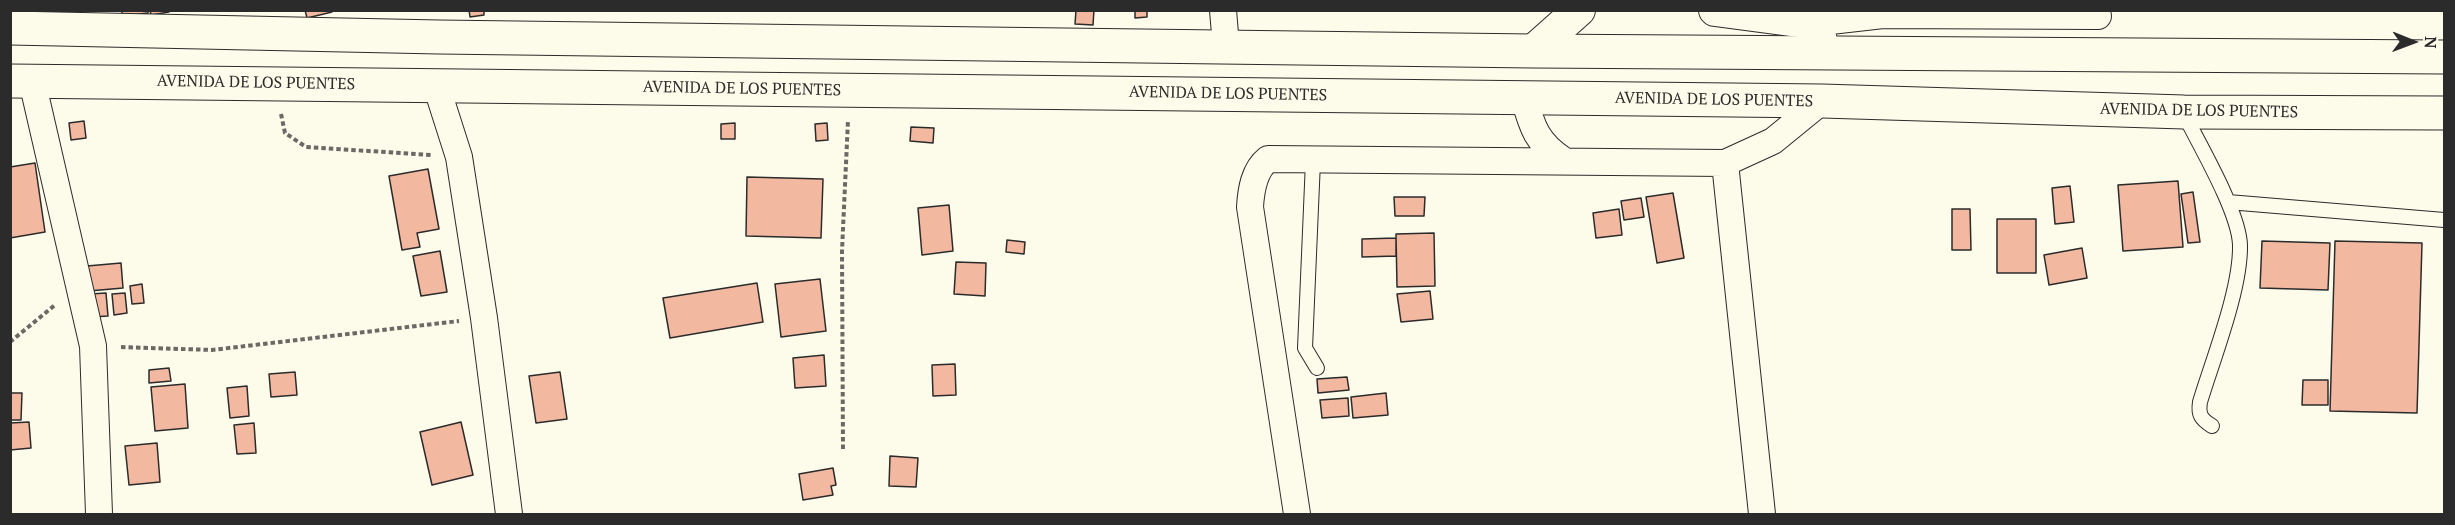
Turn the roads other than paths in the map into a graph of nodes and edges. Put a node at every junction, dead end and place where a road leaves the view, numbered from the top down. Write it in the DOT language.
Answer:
graph roads {
  1 [pos="1223,10"];
  2 [pos="1579,10"];
  3 [pos="1715,10"];
  4 [pos="2098,13"];
  5 [pos="52,20"];
  6 [pos="1813,23"];
  7 [pos="10,28"];
  8 [pos="1226,46"];
  9 [pos="1533,51"];
  10 [pos="1824,53"];
  11 [pos="2090,55"];
  12 [pos="2445,57"];
  13 [pos="21,81"];
  14 [pos="435,85"];
  15 [pos="1524,98"];
  16 [pos="1822,101"];
  17 [pos="2184,112"];
  18 [pos="2445,113"];
  19 [pos="1563,160"];
  20 [pos="1313,161"];
  21 [pos="1725,163"];
  22 [pos="2228,202"];
  23 [pos="2445,220"];
  24 [pos="1317,368"];
  25 [pos="2212,426"];
  26 [pos="99,514"];
  27 [pos="509,514"];
  28 [pos="1297,514"];
  29 [pos="1762,514"];
  1 -- 8 [label="street"];
  2 -- 9 [label="street"];
  3 -- 6 [label="street"];
  4 -- 6 [label="street"];
  4 -- 11 [label="street"];
  5 -- 7 [label="main road"];
  5 -- 8 [label="main road"];
  6 -- 10 [label="street"];
  8 -- 9 [label="main road"];
  9 -- 10 [label="main road"];
  10 -- 11 [label="main road"];
  11 -- 12 [label="main road"];
  13 -- 14 [label="main road, AVENIDA DE LOS PUENTES"];
  13 -- 26 [label="street"];
  14 -- 15 [label="main road, AVENIDA DE LOS PUENTES"];
  14 -- 27 [label="street"];
  15 -- 16 [label="main road, AVENIDA DE LOS PUENTES"];
  15 -- 19 [label="street"];
  16 -- 17 [label="main road, AVENIDA DE LOS PUENTES"];
  16 -- 21 [label="street"];
  17 -- 18 [label="main road, AVENIDA DE LOS PUENTES"];
  17 -- 22 [label="lane"];
  19 -- 20 [label="street"];
  19 -- 21 [label="street"];
  20 -- 24 [label="lane"];
  20 -- 28 [label="street"];
  21 -- 29 [label="street"];
  22 -- 23 [label="lane"];
  22 -- 25 [label="lane"];
}
